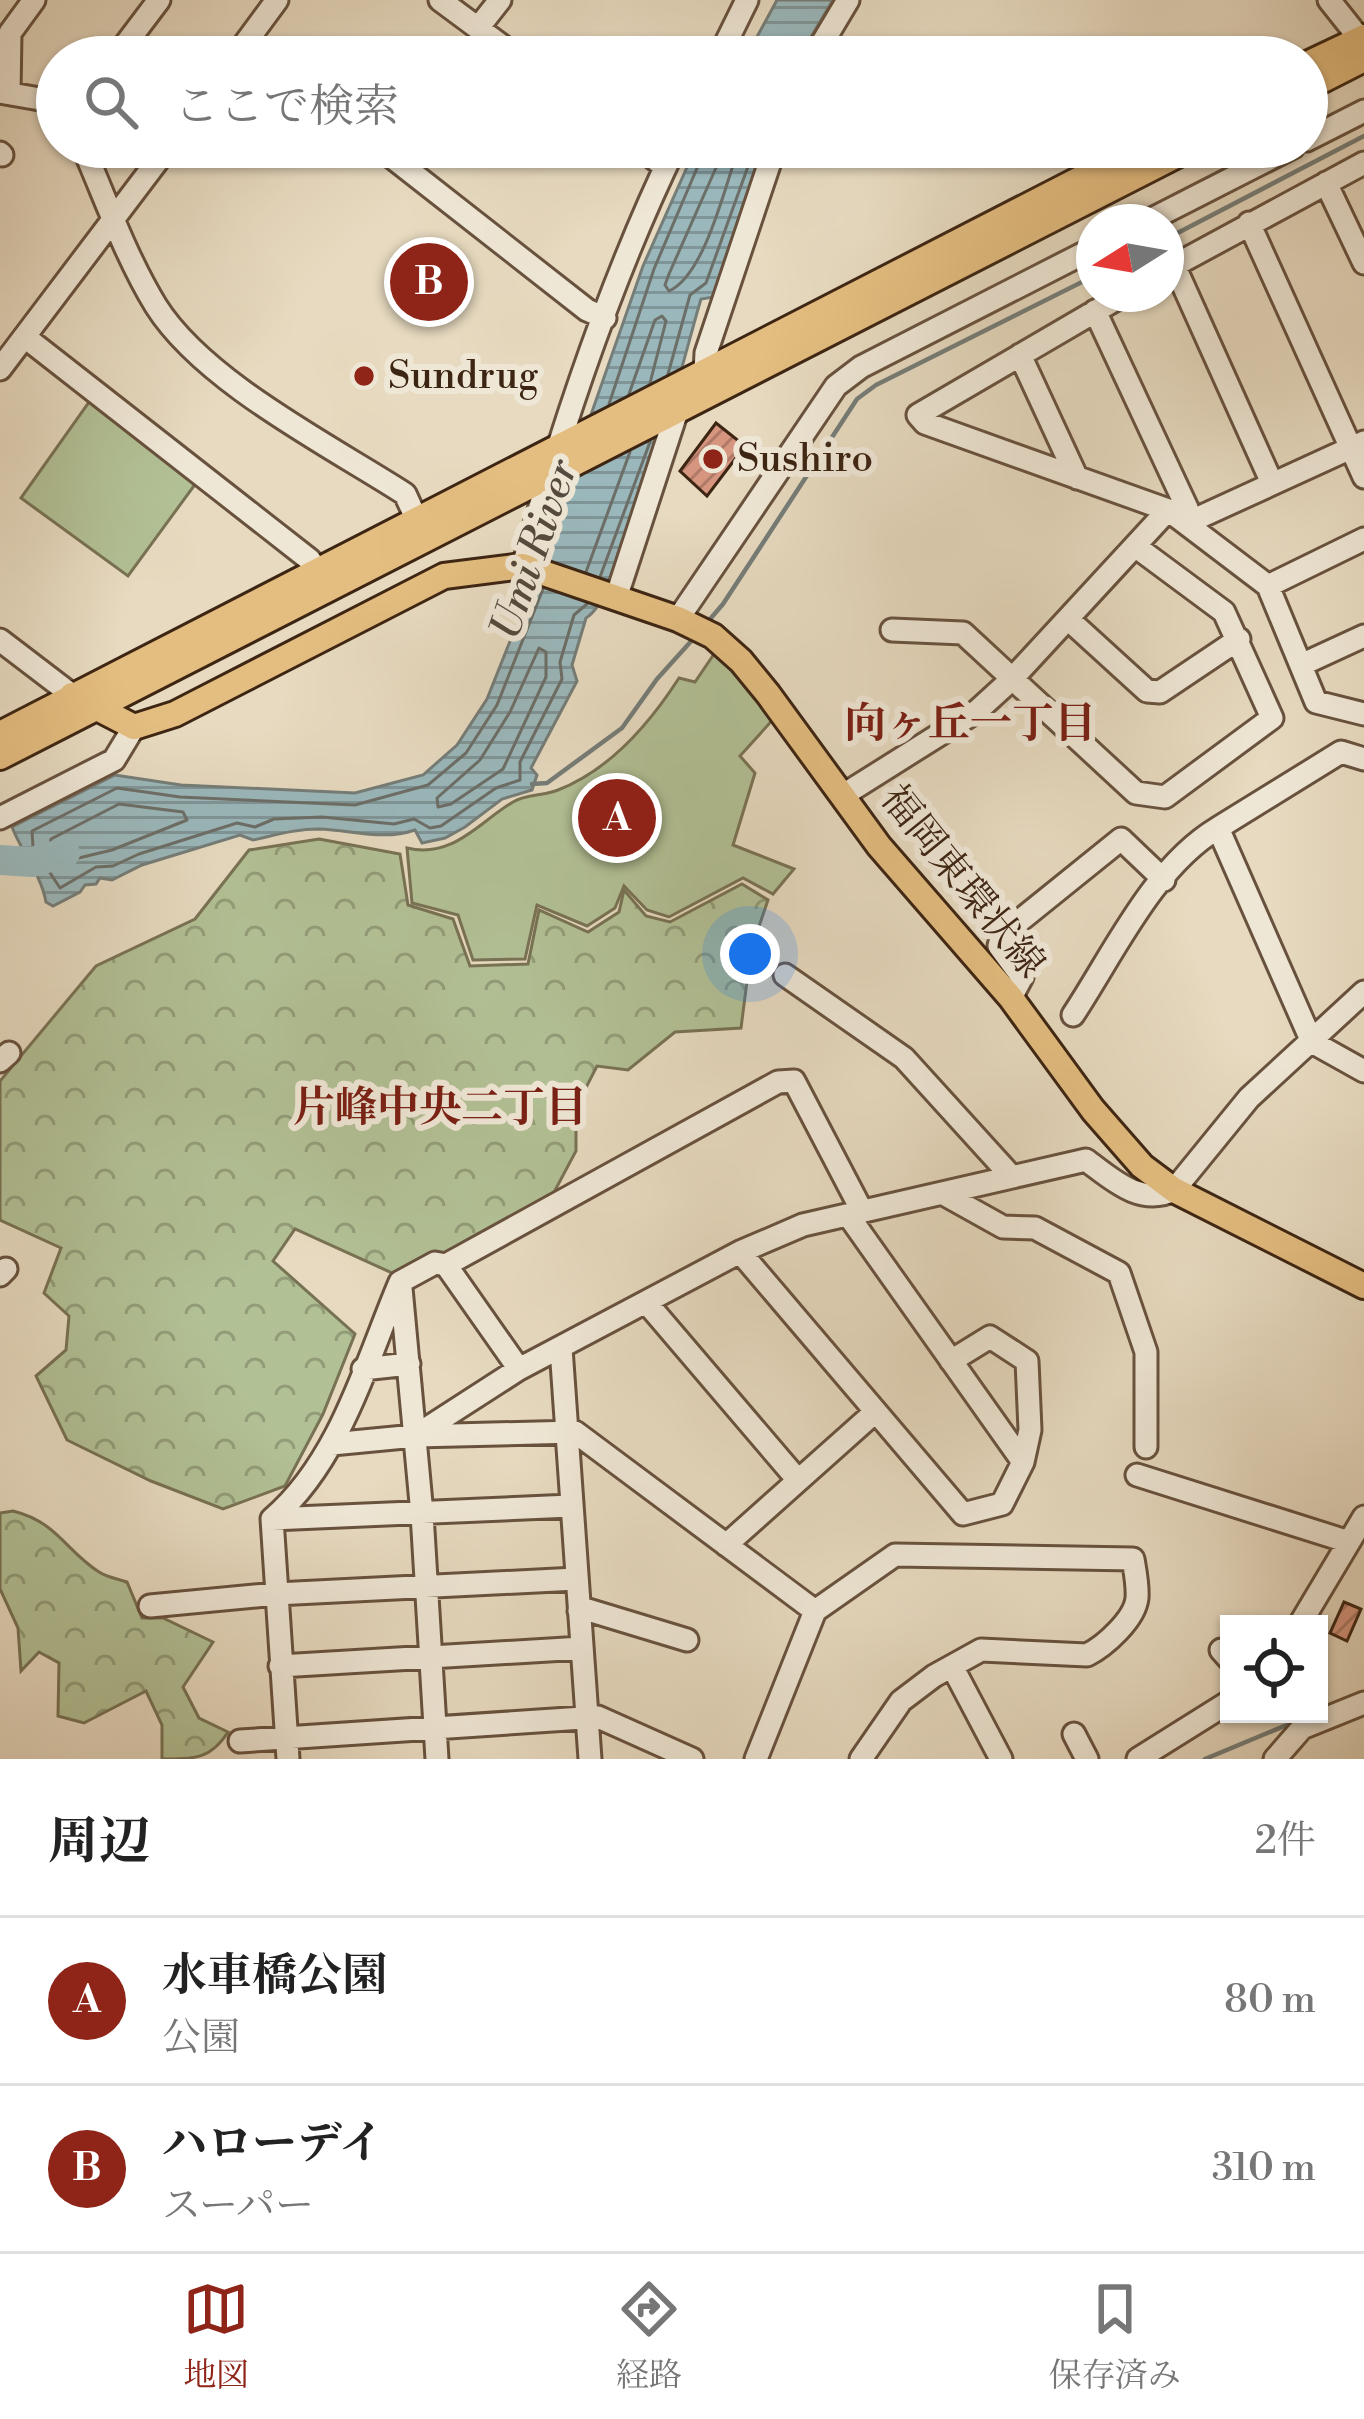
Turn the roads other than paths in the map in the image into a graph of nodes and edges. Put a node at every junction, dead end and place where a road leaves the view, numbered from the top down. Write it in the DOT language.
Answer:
graph roads {
  1 [pos="34,0"];
  2 [pos="159,0"];
  3 [pos="278,0"];
  4 [pos="440,0"];
  5 [pos="500,0"];
  6 [pos="747,0"];
  7 [pos="848,0"];
  8 [pos="1328,0"];
  9 [pos="478,28"];
  10 [pos="132,36"];
  11 [pos="257,36"];
  12 [pos="489,36"];
  13 [pos="729,36"];
  14 [pos="827,36"];
  15 [pos="1363,45"];
  16 [pos="1328,57"];
  17 [pos="1328,72"];
  18 [pos="4,93"];
  19 [pos="36,98"];
  20 [pos="1364,111"];
  21 [pos="1328,129"];
  22 [pos="1364,163"];
  23 [pos="92,168"];
  24 [pos="153,168"];
  25 [pos="406,168"];
  26 [pos="666,168"];
  27 [pos="768,168"];
  28 [pos="1101,168"];
  29 [pos="1150,168"];
  30 [pos="1252,168"];
  31 [pos="1326,182"];
  32 [pos="1181,204"];
  33 [pos="115,219"];
  34 [pos="1249,223"];
  35 [pos="1076,257"];
  36 [pos="1184,260"];
  37 [pos="1364,263"];
  38 [pos="1184,298"];
  39 [pos="1093,312"];
  40 [pos="1095,312"];
  41 [pos="605,318"];
  42 [pos="25,337"];
  43 [pos="1020,355"];
  44 [pos="0,369"];
  45 [pos="705,371"];
  46 [pos="674,402"];
  47 [pos="1357,445"];
  48 [pos="555,461"];
  49 [pos="1364,477"];
  50 [pos="1077,478"];
  51 [pos="1272,483"];
  52 [pos="1178,517"];
  53 [pos="417,520"];
  54 [pos="1364,538"];
  55 [pos="1135,546"];
  56 [pos="529,568"];
  57 [pos="316,571"];
  58 [pos="1268,586"];
  59 [pos="612,597"];
  60 [pos="1068,619"];
  61 [pos="681,621"];
  62 [pos="892,630"];
  63 [pos="1364,636"];
  64 [pos="1239,639"];
  65 [pos="0,640"];
  66 [pos="1300,665"];
  67 [pos="1012,679"];
  68 [pos="72,695"];
  69 [pos="98,706"];
  70 [pos="1364,714"];
  71 [pos="134,727"];
  72 [pos="0,734"];
  73 [pos="0,757"];
  74 [pos="1364,759"];
  75 [pos="845,794"];
  76 [pos="0,818"];
  77 [pos="1218,828"];
  78 [pos="1164,880"];
  79 [pos="785,975"];
  80 [pos="1364,992"];
  81 [pos="1011,998"];
  82 [pos="1073,1015"];
  83 [pos="1312,1042"];
  84 [pos="1364,1071"];
  85 [pos="1012,1177"];
  86 [pos="1174,1190"];
  87 [pos="942,1193"];
  88 [pos="855,1213"];
  89 [pos="740,1252"];
  90 [pos="446,1265"];
  91 [pos="400,1282"];
  92 [pos="1364,1286"];
  93 [pos="646,1302"];
  94 [pos="561,1348"];
  95 [pos="952,1361"];
  96 [pos="409,1364"];
  97 [pos="519,1369"];
  98 [pos="363,1370"];
  99 [pos="874,1413"];
  100 [pos="566,1432"];
  101 [pos="415,1436"];
  102 [pos="332,1444"];
  103 [pos="1145,1447"];
  104 [pos="1023,1462"];
  105 [pos="1137,1475"];
  106 [pos="797,1479"];
  107 [pos="571,1506"];
  108 [pos="422,1514"];
  109 [pos="1364,1517"];
  110 [pos="272,1519"];
  111 [pos="1349,1542"];
  112 [pos="726,1545"];
  113 [pos="577,1579"];
  114 [pos="425,1585"];
  115 [pos="276,1594"];
  116 [pos="150,1606"];
  117 [pos="579,1611"];
  118 [pos="814,1611"];
  119 [pos="1305,1615"];
  120 [pos="687,1640"];
  121 [pos="582,1648"];
  122 [pos="430,1656"];
  123 [pos="280,1666"];
  124 [pos="953,1668"];
  125 [pos="1364,1703"];
  126 [pos="1220,1708"];
  127 [pos="587,1718"];
  128 [pos="435,1727"];
  129 [pos="1074,1734"];
  130 [pos="240,1741"];
  131 [pos="287,1748"];
  132 [pos="437,1759"];
  133 [pos="590,1759"];
  134 [pos="692,1759"];
  135 [pos="756,1759"];
  136 [pos="861,1759"];
  137 [pos="1001,1759"];
  138 [pos="1087,1759"];
  139 [pos="1138,1759"];
  140 [pos="1274,1759"];
  1 -- 18 [label="street"];
  2 -- 10 [label="street"];
  3 -- 11 [label="street"];
  4 -- 9 [label="street"];
  5 -- 9 [label="street"];
  6 -- 13 [label="street"];
  7 -- 14 [label="street"];
  8 -- 15 [label="street"];
  9 -- 12 [label="street"];
  15 -- 16 [label="main road"];
  15 -- 17 [label="main road"];
  18 -- 19 [label="street"];
  20 -- 21 [label="street"];
  22 -- 31 [label="street"];
  23 -- 33 [label="street"];
  24 -- 33 [label="street"];
  25 -- 41 [label="street"];
  26 -- 41 [label="street"];
  27 -- 45 [label="street"];
  28 -- 45 [label="main road"];
  29 -- 46 [label="main road"];
  30 -- 32 [label="street"];
  31 -- 34 [label="street"];
  31 -- 37 [label="street"];
  33 -- 42 [label="street"];
  33 -- 53 [label="street"];
  34 -- 36 [label="street"];
  34 -- 47 [label="street"];
  35 -- 61 [label="street"];
  38 -- 51 [label="street"];
  39 -- 43 [label="street"];
  40 -- 52 [label="street"];
  41 -- 48 [label="street"];
  42 -- 44 [label="street"];
  42 -- 57 [label="street"];
  43 -- 50 [label="street"];
  43 -- 50 [label="street"];
  45 -- 46 [label="main road"];
  46 -- 48 [label="main road"];
  46 -- 59 [label="street"];
  47 -- 49 [label="street"];
  47 -- 51 [label="street"];
  48 -- 53 [label="main road"];
  48 -- 56 [label="street"];
  48 -- 69 [label="main road"];
  50 -- 52 [label="street"];
  51 -- 52 [label="street"];
  52 -- 55 [label="street"];
  52 -- 58 [label="street"];
  53 -- 57 [label="main road"];
  54 -- 58 [label="street"];
  55 -- 60 [label="street"];
  55 -- 64 [label="street"];
  56 -- 59 [label="main road, 福岡東環状線"];
  56 -- 71 [label="main road, 福岡東環状線"];
  57 -- 68 [label="main road"];
  58 -- 66 [label="street"];
  59 -- 61 [label="main road, 福岡東環状線"];
  60 -- 64 [label="street"];
  60 -- 67 [label="street"];
  61 -- 75 [label="main road, 福岡東環状線"];
  62 -- 67 [label="street"];
  63 -- 66 [label="street"];
  64 -- 67 [label="street"];
  65 -- 68 [label="street"];
  66 -- 70 [label="street"];
  67 -- 75 [label="street"];
  68 -- 69 [label="main road"];
  68 -- 72 [label="main road"];
  69 -- 71 [label="main road"];
  69 -- 73 [label="main road"];
  71 -- 76 [label="street"];
  74 -- 77 [label="street"];
  75 -- 81 [label="main road, 福岡東環状線"];
  77 -- 78 [label="street"];
  77 -- 83 [label="street"];
  78 -- 81 [label="street"];
  78 -- 82 [label="street"];
  79 -- 85 [label="street"];
  80 -- 83 [label="street"];
  81 -- 86 [label="main road, 福岡東環状線"];
  83 -- 84 [label="street"];
  83 -- 86 [label="street"];
  85 -- 86 [label="street"];
  85 -- 87 [label="street"];
  86 -- 92 [label="main road, 福岡東環状線"];
  87 -- 88 [label="street"];
  87 -- 103 [label="street"];
  88 -- 89 [label="street"];
  88 -- 90 [label="street"];
  88 -- 95 [label="street"];
  89 -- 93 [label="street"];
  89 -- 99 [label="street"];
  90 -- 91 [label="street"];
  90 -- 97 [label="street"];
  91 -- 96 [label="street"];
  91 -- 98 [label="street"];
  93 -- 94 [label="street"];
  93 -- 106 [label="street"];
  94 -- 97 [label="street"];
  94 -- 100 [label="street"];
  95 -- 104 [label="street"];
  95 -- 104 [label="street"];
  96 -- 98 [label="street"];
  96 -- 101 [label="street"];
  97 -- 101 [label="street"];
  98 -- 102 [label="street"];
  99 -- 104 [label="street"];
  99 -- 106 [label="street"];
  100 -- 101 [label="street"];
  100 -- 107 [label="street"];
  100 -- 112 [label="street"];
  101 -- 102 [label="street"];
  101 -- 108 [label="street"];
  102 -- 110 [label="street"];
  105 -- 111 [label="street"];
  106 -- 112 [label="street"];
  107 -- 108 [label="street"];
  107 -- 113 [label="street"];
  108 -- 110 [label="street"];
  108 -- 114 [label="street"];
  109 -- 111 [label="street"];
  110 -- 115 [label="street"];
  111 -- 119 [label="street"];
  112 -- 118 [label="street"];
  113 -- 114 [label="street"];
  113 -- 117 [label="street"];
  114 -- 115 [label="street"];
  114 -- 122 [label="street"];
  115 -- 116 [label="street"];
  115 -- 123 [label="street"];
  117 -- 120 [label="street"];
  117 -- 121 [label="street"];
  118 -- 124 [label="street"];
  118 -- 135 [label="street"];
  121 -- 122 [label="street"];
  121 -- 127 [label="street"];
  122 -- 123 [label="street"];
  122 -- 128 [label="street"];
  123 -- 131 [label="street"];
  124 -- 136 [label="street"];
  124 -- 137 [label="street"];
  125 -- 140 [label="street"];
  126 -- 139 [label="street"];
  127 -- 128 [label="street"];
  127 -- 133 [label="street"];
  127 -- 134 [label="street"];
  128 -- 131 [label="street"];
  128 -- 132 [label="street"];
  129 -- 138 [label="street"];
  130 -- 131 [label="street"];
}
